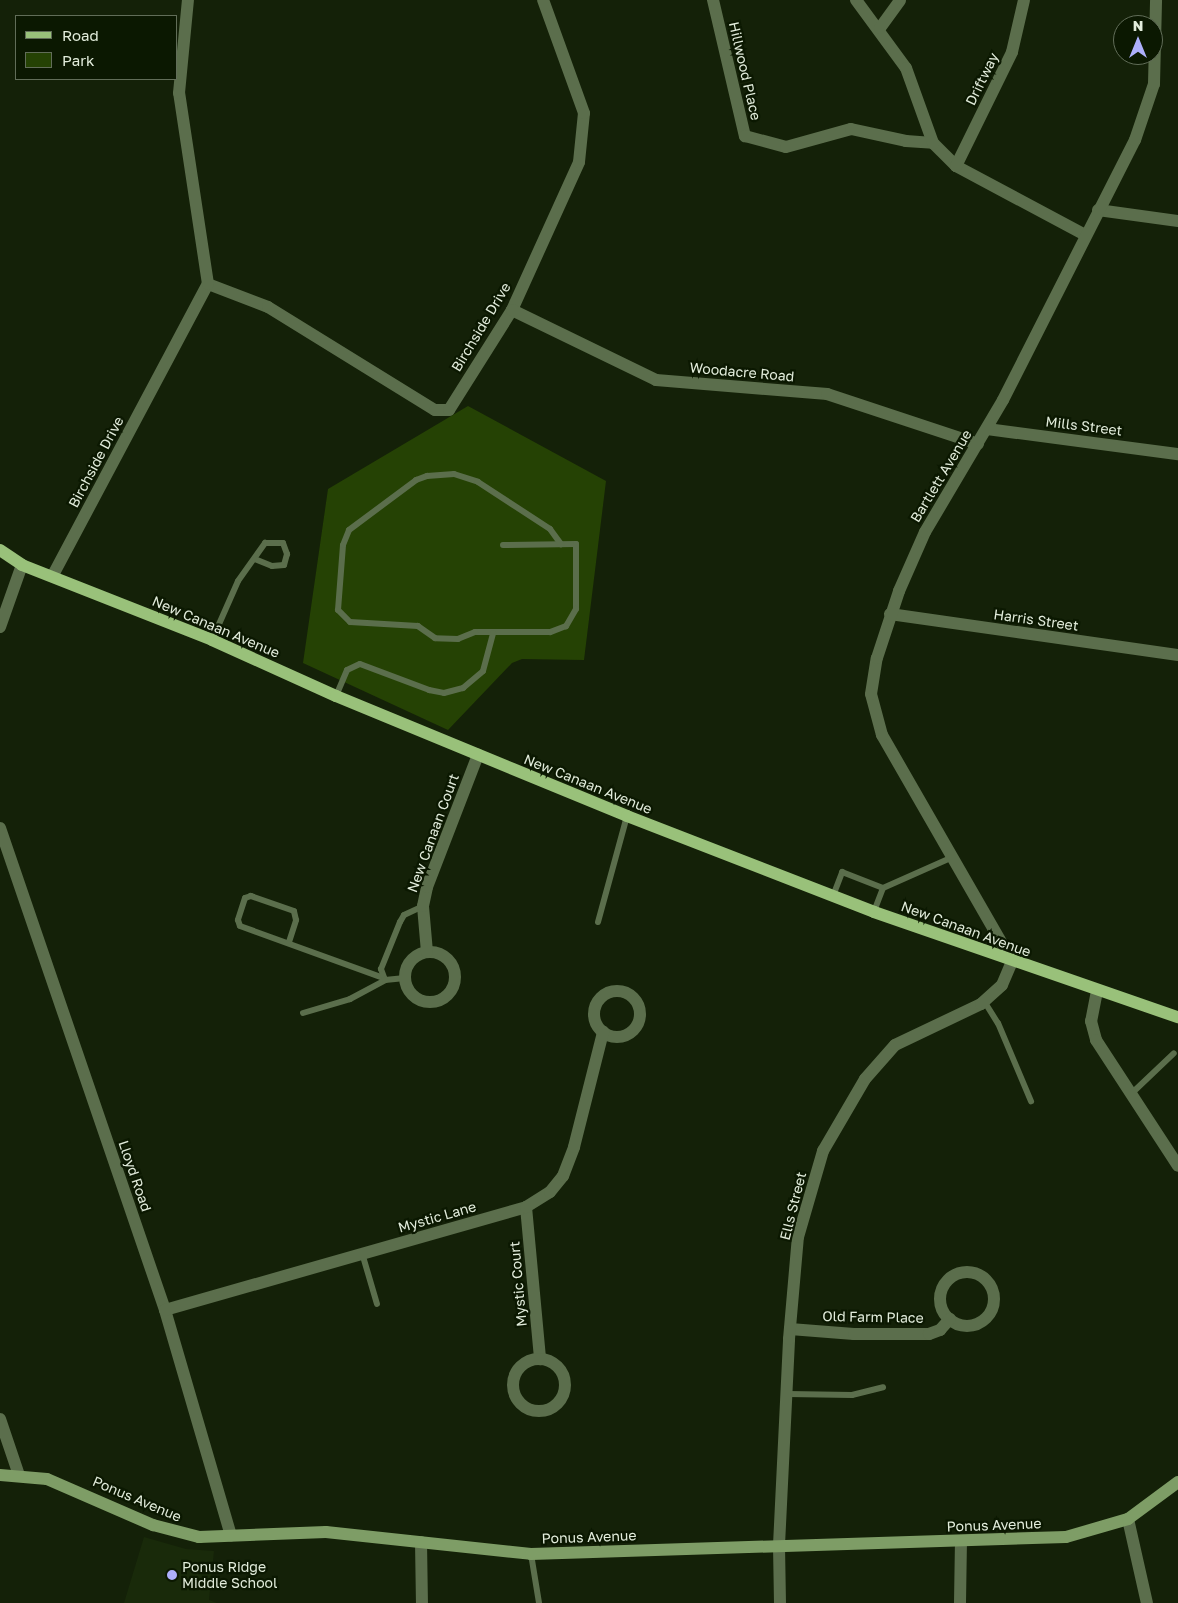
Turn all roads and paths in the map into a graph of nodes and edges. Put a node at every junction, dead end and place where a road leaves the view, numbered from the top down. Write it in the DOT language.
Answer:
graph roads {
  1 [pos="188,0"];
  2 [pos="543,0"];
  3 [pos="712,0"];
  4 [pos="856,0"];
  5 [pos="900,0"];
  6 [pos="1024,0"];
  7 [pos="1156,0"];
  8 [pos="880,28"];
  9 [pos="933,143"];
  10 [pos="956,166"];
  11 [pos="1098,210"];
  12 [pos="1178,221"];
  13 [pos="1085,235"];
  14 [pos="208,284"];
  15 [pos="512,310"];
  16 [pos="987,428"];
  17 [pos="978,444"];
  18 [pos="1178,454"];
  19 [pos="561,544"];
  20 [pos="503,545"];
  21 [pos="0,550"];
  22 [pos="255,559"];
  23 [pos="22,565"];
  24 [pos="53,575"];
  25 [pos="890,614"];
  26 [pos="0,627"];
  27 [pos="493,633"];
  28 [pos="212,640"];
  29 [pos="1178,655"];
  30 [pos="336,696"];
  31 [pos="478,756"];
  32 [pos="627,816"];
  33 [pos="0,828"];
  34 [pos="954,856"];
  35 [pos="883,888"];
  36 [pos="833,896"];
  37 [pos="423,906"];
  38 [pos="874,912"];
  39 [pos="598,922"];
  40 [pos="289,942"];
  41 [pos="427,952"];
  42 [pos="1012,962"];
  43 [pos="405,978"];
  44 [pos="384,979"];
  45 [pos="1097,991"];
  46 [pos="984,1001"];
  47 [pos="303,1013"];
  48 [pos="1178,1017"];
  49 [pos="603,1032"];
  50 [pos="1174,1053"];
  51 [pos="1131,1094"];
  52 [pos="1031,1101"];
  53 [pos="1178,1166"];
  54 [pos="526,1207"];
  55 [pos="362,1253"];
  56 [pos="376,1304"];
  57 [pos="165,1310"];
  58 [pos="950,1319"];
  59 [pos="790,1329"];
  60 [pos="540,1359"];
  61 [pos="883,1387"];
  62 [pos="788,1394"];
  63 [pos="0,1419"];
  64 [pos="0,1475"];
  65 [pos="19,1475"];
  66 [pos="1178,1482"];
  67 [pos="1128,1519"];
  68 [pos="231,1536"];
  69 [pos="421,1542"];
  70 [pos="962,1542"];
  71 [pos="779,1545"];
  72 [pos="531,1554"];
  73 [pos="422,1603"];
  74 [pos="539,1603"];
  75 [pos="780,1603"];
  76 [pos="960,1603"];
  77 [pos="1147,1603"];
  1 -- 14 [label="street"];
  2 -- 15 [label="street, Birchside Drive"];
  3 -- 9 [label="street, Hillwood Place"];
  4 -- 8 [label="street"];
  5 -- 8 [label="street"];
  6 -- 10 [label="street, Driftway"];
  7 -- 11 [label="street, Bartlett Avenue"];
  8 -- 9 [label="street"];
  9 -- 10 [label="street"];
  10 -- 13 [label="street"];
  11 -- 12 [label="street"];
  11 -- 13 [label="street, Bartlett Avenue"];
  13 -- 16 [label="street, Bartlett Avenue"];
  14 -- 15 [label="street, Birchside Drive"];
  14 -- 24 [label="street, Birchside Drive"];
  15 -- 17 [label="street, Woodacre Road"];
  16 -- 17 [label="street, Bartlett Avenue"];
  16 -- 18 [label="street, Mills Street"];
  17 -- 25 [label="street, Bartlett Avenue"];
  19 -- 20 [label="lane"];
  19 -- 27 [label="lane"];
  19 -- 27 [label="lane"];
  21 -- 23 [label="main road, New Canaan Avenue"];
  22 -- 22 [label="lane"];
  22 -- 28 [label="lane"];
  23 -- 24 [label="main road, New Canaan Avenue"];
  23 -- 26 [label="street"];
  24 -- 28 [label="main road, New Canaan Avenue"];
  25 -- 29 [label="street, Harris Street"];
  25 -- 34 [label="street, Bartlett Avenue"];
  27 -- 30 [label="lane"];
  28 -- 30 [label="main road, New Canaan Avenue"];
  30 -- 31 [label="main road, New Canaan Avenue"];
  31 -- 32 [label="main road, New Canaan Avenue"];
  31 -- 37 [label="street, New Canaan Court"];
  32 -- 36 [label="main road, New Canaan Avenue"];
  32 -- 39 [label="lane"];
  33 -- 57 [label="street, Lloyd Road"];
  34 -- 35 [label="lane"];
  34 -- 42 [label="street, Bartlett Avenue"];
  35 -- 36 [label="lane"];
  35 -- 38 [label="lane"];
  36 -- 38 [label="main road, New Canaan Avenue"];
  37 -- 41 [label="street, New Canaan Court"];
  37 -- 44 [label="lane"];
  38 -- 42 [label="main road, New Canaan Avenue"];
  40 -- 40 [label="lane"];
  40 -- 44 [label="lane"];
  41 -- 43 [label="street"];
  41 -- 43 [label="street"];
  42 -- 45 [label="main road, New Canaan Avenue"];
  42 -- 46 [label="street, Ells Street"];
  43 -- 44 [label="lane"];
  44 -- 47 [label="lane"];
  45 -- 48 [label="main road, New Canaan Avenue"];
  45 -- 51 [label="street"];
  46 -- 52 [label="lane"];
  46 -- 59 [label="street, Ells Street"];
  49 -- 54 [label="street, Mystic Lane"];
  50 -- 51 [label="lane"];
  51 -- 53 [label="street"];
  54 -- 55 [label="street, Mystic Lane"];
  54 -- 60 [label="street, Mystic Court"];
  55 -- 56 [label="lane"];
  55 -- 57 [label="street, Mystic Lane"];
  57 -- 68 [label="street, Lloyd Road"];
  58 -- 58 [label="street, Old Farm Place"];
  58 -- 59 [label="street, Old Farm Place"];
  59 -- 62 [label="street, Ells Street"];
  60 -- 60 [label="street"];
  61 -- 62 [label="lane"];
  62 -- 71 [label="street, Ells Street"];
  63 -- 65 [label="street"];
  64 -- 65 [label="street, Ponus Avenue"];
  65 -- 68 [label="street, Ponus Avenue"];
  66 -- 67 [label="street, Ponus Avenue"];
  67 -- 70 [label="street, Ponus Avenue"];
  67 -- 77 [label="street"];
  68 -- 69 [label="street, Ponus Avenue"];
  69 -- 72 [label="street, Ponus Avenue"];
  69 -- 73 [label="street"];
  70 -- 71 [label="street, Ponus Avenue"];
  70 -- 76 [label="street"];
  71 -- 72 [label="street, Ponus Avenue"];
  71 -- 75 [label="street, Ells Street"];
  72 -- 74 [label="lane"];
}
